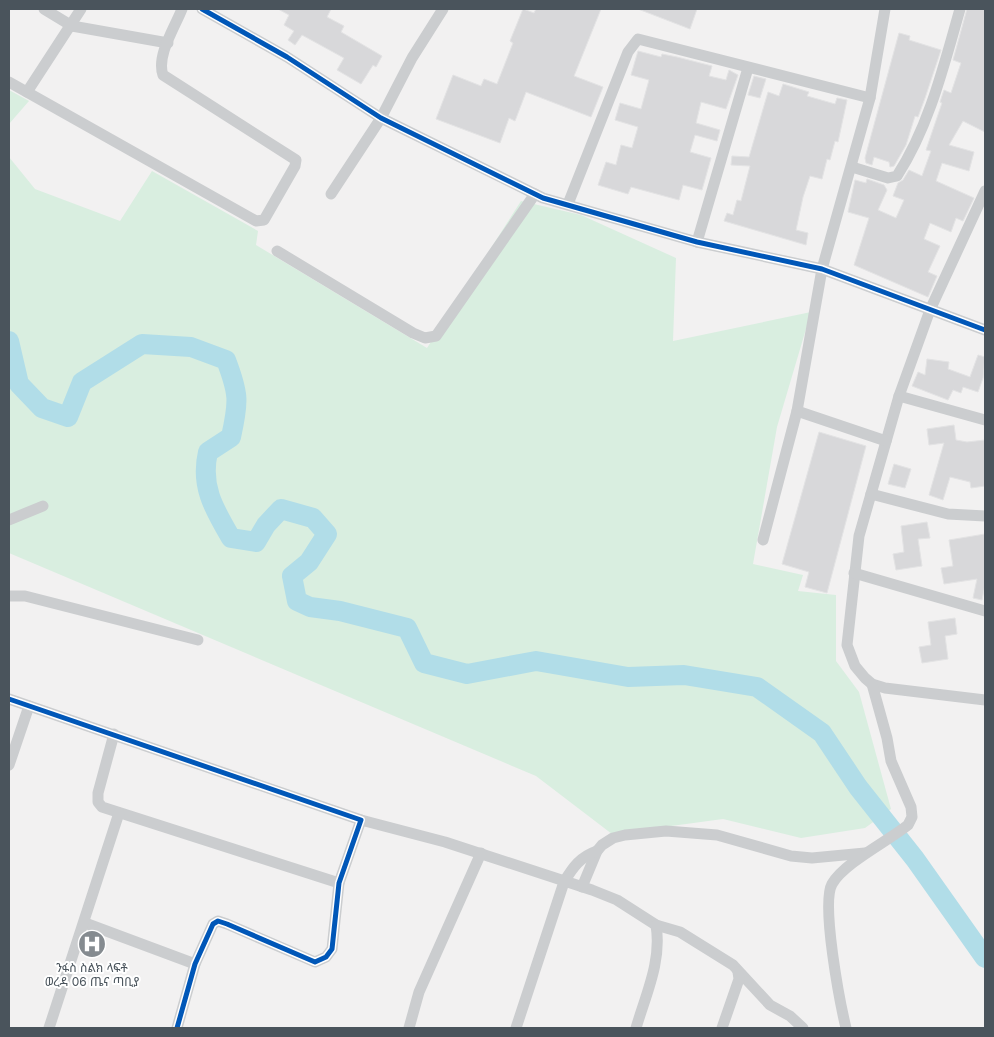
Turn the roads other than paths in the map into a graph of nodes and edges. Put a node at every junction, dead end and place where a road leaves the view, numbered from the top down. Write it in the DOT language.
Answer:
graph roads {
  1 [pos="44,9"];
  2 [pos="81,9"];
  3 [pos="182,9"];
  4 [pos="202,9"];
  5 [pos="443,9"];
  6 [pos="885,9"];
  7 [pos="960,9"];
  8 [pos="72,26"];
  9 [pos="168,43"];
  10 [pos="748,68"];
  11 [pos="9,82"];
  12 [pos="27,92"];
  13 [pos="870,98"];
  14 [pos="381,118"];
  15 [pos="852,167"];
  16 [pos="985,191"];
  17 [pos="331,194"];
  18 [pos="535,194"];
  19 [pos="568,204"];
  20 [pos="696,242"];
  21 [pos="277,251"];
  22 [pos="822,269"];
  23 [pos="930,310"];
  24 [pos="985,328"];
  25 [pos="899,396"];
  26 [pos="797,411"];
  27 [pos="985,420"];
  28 [pos="886,441"];
  29 [pos="871,494"];
  30 [pos="44,506"];
  31 [pos="985,516"];
  32 [pos="9,520"];
  33 [pos="763,540"];
  34 [pos="854,573"];
  35 [pos="10,593"];
  36 [pos="985,611"];
  37 [pos="198,640"];
  38 [pos="872,684"];
  39 [pos="9,699"];
  40 [pos="985,700"];
  41 [pos="29,706"];
  42 [pos="114,734"];
  43 [pos="9,765"];
  44 [pos="119,813"];
  45 [pos="361,820"];
  46 [pos="597,851"];
  47 [pos="481,853"];
  48 [pos="867,853"];
  49 [pos="564,882"];
  50 [pos="339,883"];
  51 [pos="582,887"];
  52 [pos="85,924"];
  53 [pos="656,925"];
  54 [pos="195,964"];
  55 [pos="738,972"];
  56 [pos="49,1028"];
  57 [pos="177,1028"];
  58 [pos="409,1028"];
  59 [pos="516,1028"];
  60 [pos="636,1028"];
  61 [pos="722,1028"];
  62 [pos="803,1028"];
  63 [pos="846,1028"];
  1 -- 8 [label="street"];
  2 -- 8 [label="street"];
  3 -- 9 [label="street"];
  4 -- 14 [label="street"];
  5 -- 14 [label="street"];
  6 -- 13 [label="street"];
  7 -- 15 [label="street"];
  8 -- 9 [label="street"];
  8 -- 12 [label="street"];
  9 -- 12 [label="street"];
  10 -- 13 [label="street"];
  10 -- 19 [label="street"];
  10 -- 20 [label="street"];
  11 -- 12 [label="street"];
  13 -- 15 [label="street"];
  14 -- 17 [label="street"];
  14 -- 18 [label="street"];
  15 -- 22 [label="street"];
  16 -- 23 [label="street"];
  18 -- 19 [label="street"];
  18 -- 21 [label="street"];
  19 -- 20 [label="street"];
  20 -- 22 [label="street"];
  22 -- 23 [label="street"];
  22 -- 26 [label="street"];
  23 -- 24 [label="street"];
  23 -- 25 [label="street"];
  25 -- 27 [label="street"];
  25 -- 28 [label="street"];
  26 -- 28 [label="street"];
  26 -- 33 [label="street"];
  28 -- 29 [label="street"];
  29 -- 31 [label="street"];
  29 -- 34 [label="street"];
  30 -- 32 [label="street"];
  34 -- 36 [label="street"];
  34 -- 38 [label="street"];
  35 -- 37 [label="street"];
  38 -- 40 [label="street"];
  38 -- 48 [label="street"];
  39 -- 41 [label="street"];
  41 -- 42 [label="street"];
  41 -- 43 [label="street"];
  42 -- 44 [label="street"];
  42 -- 45 [label="street"];
  44 -- 50 [label="street"];
  44 -- 52 [label="street"];
  45 -- 47 [label="street"];
  45 -- 50 [label="street"];
  46 -- 48 [label="street"];
  46 -- 49 [label="street"];
  46 -- 51 [label="street"];
  47 -- 49 [label="street"];
  47 -- 58 [label="street"];
  48 -- 63 [label="street"];
  49 -- 51 [label="street"];
  49 -- 59 [label="street"];
  50 -- 54 [label="street"];
  51 -- 53 [label="street"];
  52 -- 54 [label="street"];
  52 -- 56 [label="street"];
  53 -- 55 [label="street"];
  53 -- 60 [label="street"];
  54 -- 57 [label="street"];
  55 -- 61 [label="street"];
  55 -- 62 [label="street"];
}
